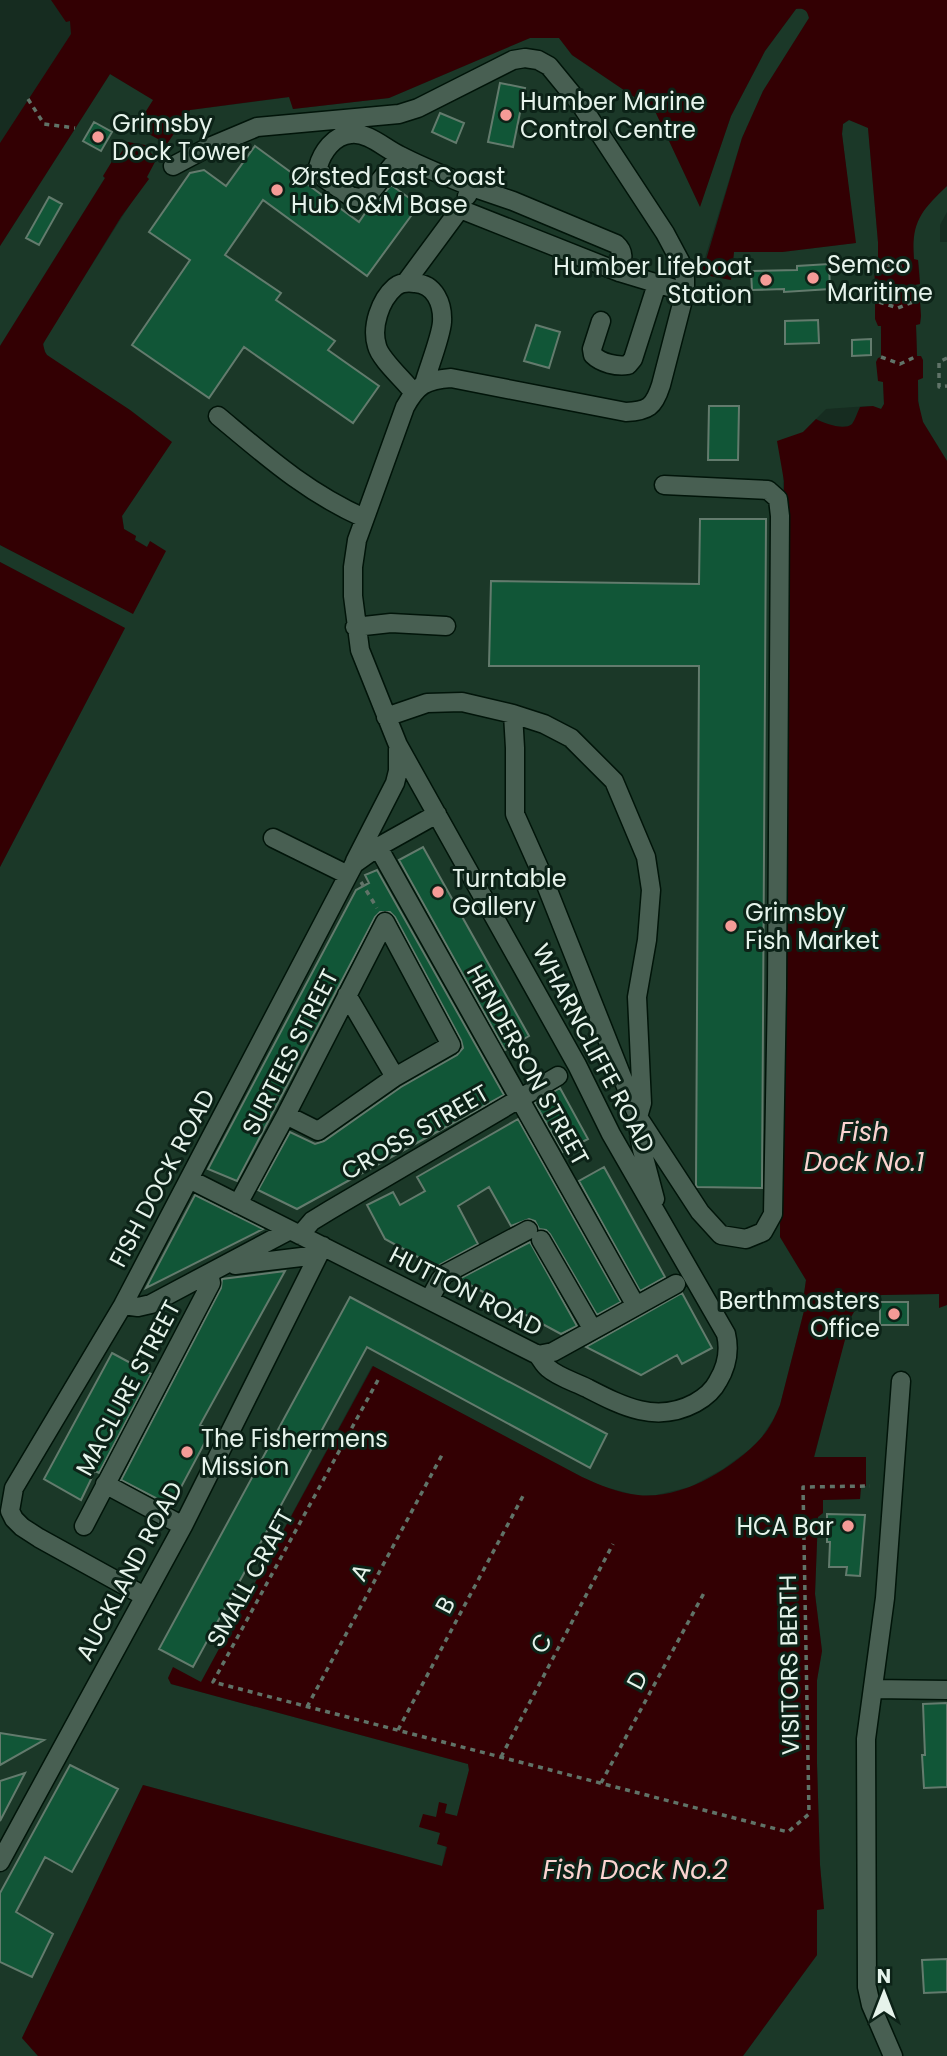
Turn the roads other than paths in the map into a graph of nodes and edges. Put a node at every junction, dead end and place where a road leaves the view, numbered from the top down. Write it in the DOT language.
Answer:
graph roads {
  1 [pos="400,156"];
  2 [pos="173,166"];
  3 [pos="472,187"];
  4 [pos="460,209"];
  5 [pos="619,272"];
  6 [pos="406,282"];
  7 [pos="657,284"];
  8 [pos="685,292"];
  9 [pos="601,321"];
  10 [pos="419,388"];
  11 [pos="218,416"];
  12 [pos="664,485"];
  13 [pos="364,518"];
  14 [pos="446,626"];
  15 [pos="355,627"];
  16 [pos="513,714"];
  17 [pos="386,717"];
  18 [pos="398,745"];
  19 [pos="437,814"];
  20 [pos="272,838"];
  21 [pos="378,847"];
  22 [pos="351,870"];
  23 [pos="347,995"];
  24 [pos="558,1076"];
  25 [pos="395,1077"];
  26 [pos="519,1100"];
  27 [pos="286,1115"];
  28 [pos="638,1117"];
  29 [pos="189,1179"];
  30 [pos="238,1204"];
  31 [pos="661,1220"];
  32 [pos="295,1233"];
  33 [pos="321,1251"];
  34 [pos="216,1270"];
  35 [pos="676,1284"];
  36 [pos="429,1300"];
  37 [pos="123,1305"];
  38 [pos="636,1306"];
  39 [pos="593,1330"];
  40 [pos="729,1345"];
  41 [pos="538,1354"];
  42 [pos="901,1381"];
  43 [pos="105,1484"];
  44 [pos="5,1511"];
  45 [pos="83,1525"];
  46 [pos="183,1525"];
  47 [pos="144,1596"];
  48 [pos="873,1689"];
  49 [pos="947,1690"];
  50 [pos="0,1862"];
  51 [pos="893,2056"];
  1 -- 3 [label="street"];
  2 -- 8 [label="street"];
  3 -- 4 [label="street"];
  3 -- 5 [label="street"];
  4 -- 5 [label="street"];
  4 -- 6 [label="street"];
  5 -- 7 [label="street"];
  6 -- 10 [label="street, WHARNCLIFFE ROAD"];
  6 -- 10 [label="street"];
  7 -- 8 [label="street"];
  7 -- 9 [label="street"];
  8 -- 10 [label="street"];
  10 -- 13 [label="street, WHARNCLIFFE ROAD"];
  11 -- 13 [label="street"];
  12 -- 28 [label="street"];
  13 -- 15 [label="street, WHARNCLIFFE ROAD"];
  14 -- 15 [label="street"];
  15 -- 17 [label="street, WHARNCLIFFE ROAD"];
  16 -- 17 [label="street"];
  16 -- 28 [label="street"];
  16 -- 28 [label="street"];
  17 -- 18 [label="street, WHARNCLIFFE ROAD"];
  18 -- 19 [label="street, WHARNCLIFFE ROAD"];
  18 -- 22 [label="street, FISH DOCK ROAD"];
  19 -- 21 [label="street, FISH DOCK ROAD"];
  19 -- 31 [label="street, WHARNCLIFFE ROAD"];
  20 -- 22 [label="street"];
  21 -- 22 [label="street, FISH DOCK ROAD"];
  21 -- 26 [label="street, HENDERSON STREET"];
  22 -- 29 [label="street, FISH DOCK ROAD"];
  23 -- 25 [label="street"];
  23 -- 25 [label="street, SURTEES STREET"];
  23 -- 27 [label="street, SURTEES STREET"];
  24 -- 26 [label="street, CROSS STREET"];
  25 -- 27 [label="street"];
  26 -- 32 [label="street, CROSS STREET"];
  26 -- 38 [label="street, HENDERSON STREET"];
  27 -- 30 [label="street, SURTEES STREET"];
  28 -- 31 [label="street"];
  29 -- 30 [label="street, HUTTON ROAD"];
  29 -- 37 [label="street, FISH DOCK ROAD"];
  30 -- 32 [label="street, HUTTON ROAD"];
  31 -- 40 [label="street, WHARNCLIFFE ROAD"];
  32 -- 33 [label="street, HUTTON ROAD"];
  32 -- 34 [label="street, CROSS STREET"];
  33 -- 34 [label="street, CROSS STREET"];
  33 -- 36 [label="street, HUTTON ROAD"];
  33 -- 46 [label="street, AUCKLAND ROAD"];
  34 -- 37 [label="street, CROSS STREET"];
  34 -- 43 [label="street, MACLURE STREET"];
  35 -- 38 [label="street"];
  36 -- 39 [label="street"];
  36 -- 41 [label="street, HUTTON ROAD"];
  37 -- 44 [label="street, FISH DOCK ROAD"];
  38 -- 39 [label="street"];
  39 -- 41 [label="street"];
  40 -- 41 [label="street, HUTTON ROAD"];
  42 -- 48 [label="street"];
  43 -- 45 [label="street, MACLURE STREET"];
  43 -- 46 [label="street"];
  44 -- 47 [label="street"];
  46 -- 47 [label="street, AUCKLAND ROAD"];
  47 -- 50 [label="street, AUCKLAND ROAD"];
  48 -- 49 [label="street"];
  48 -- 51 [label="street"];
}
